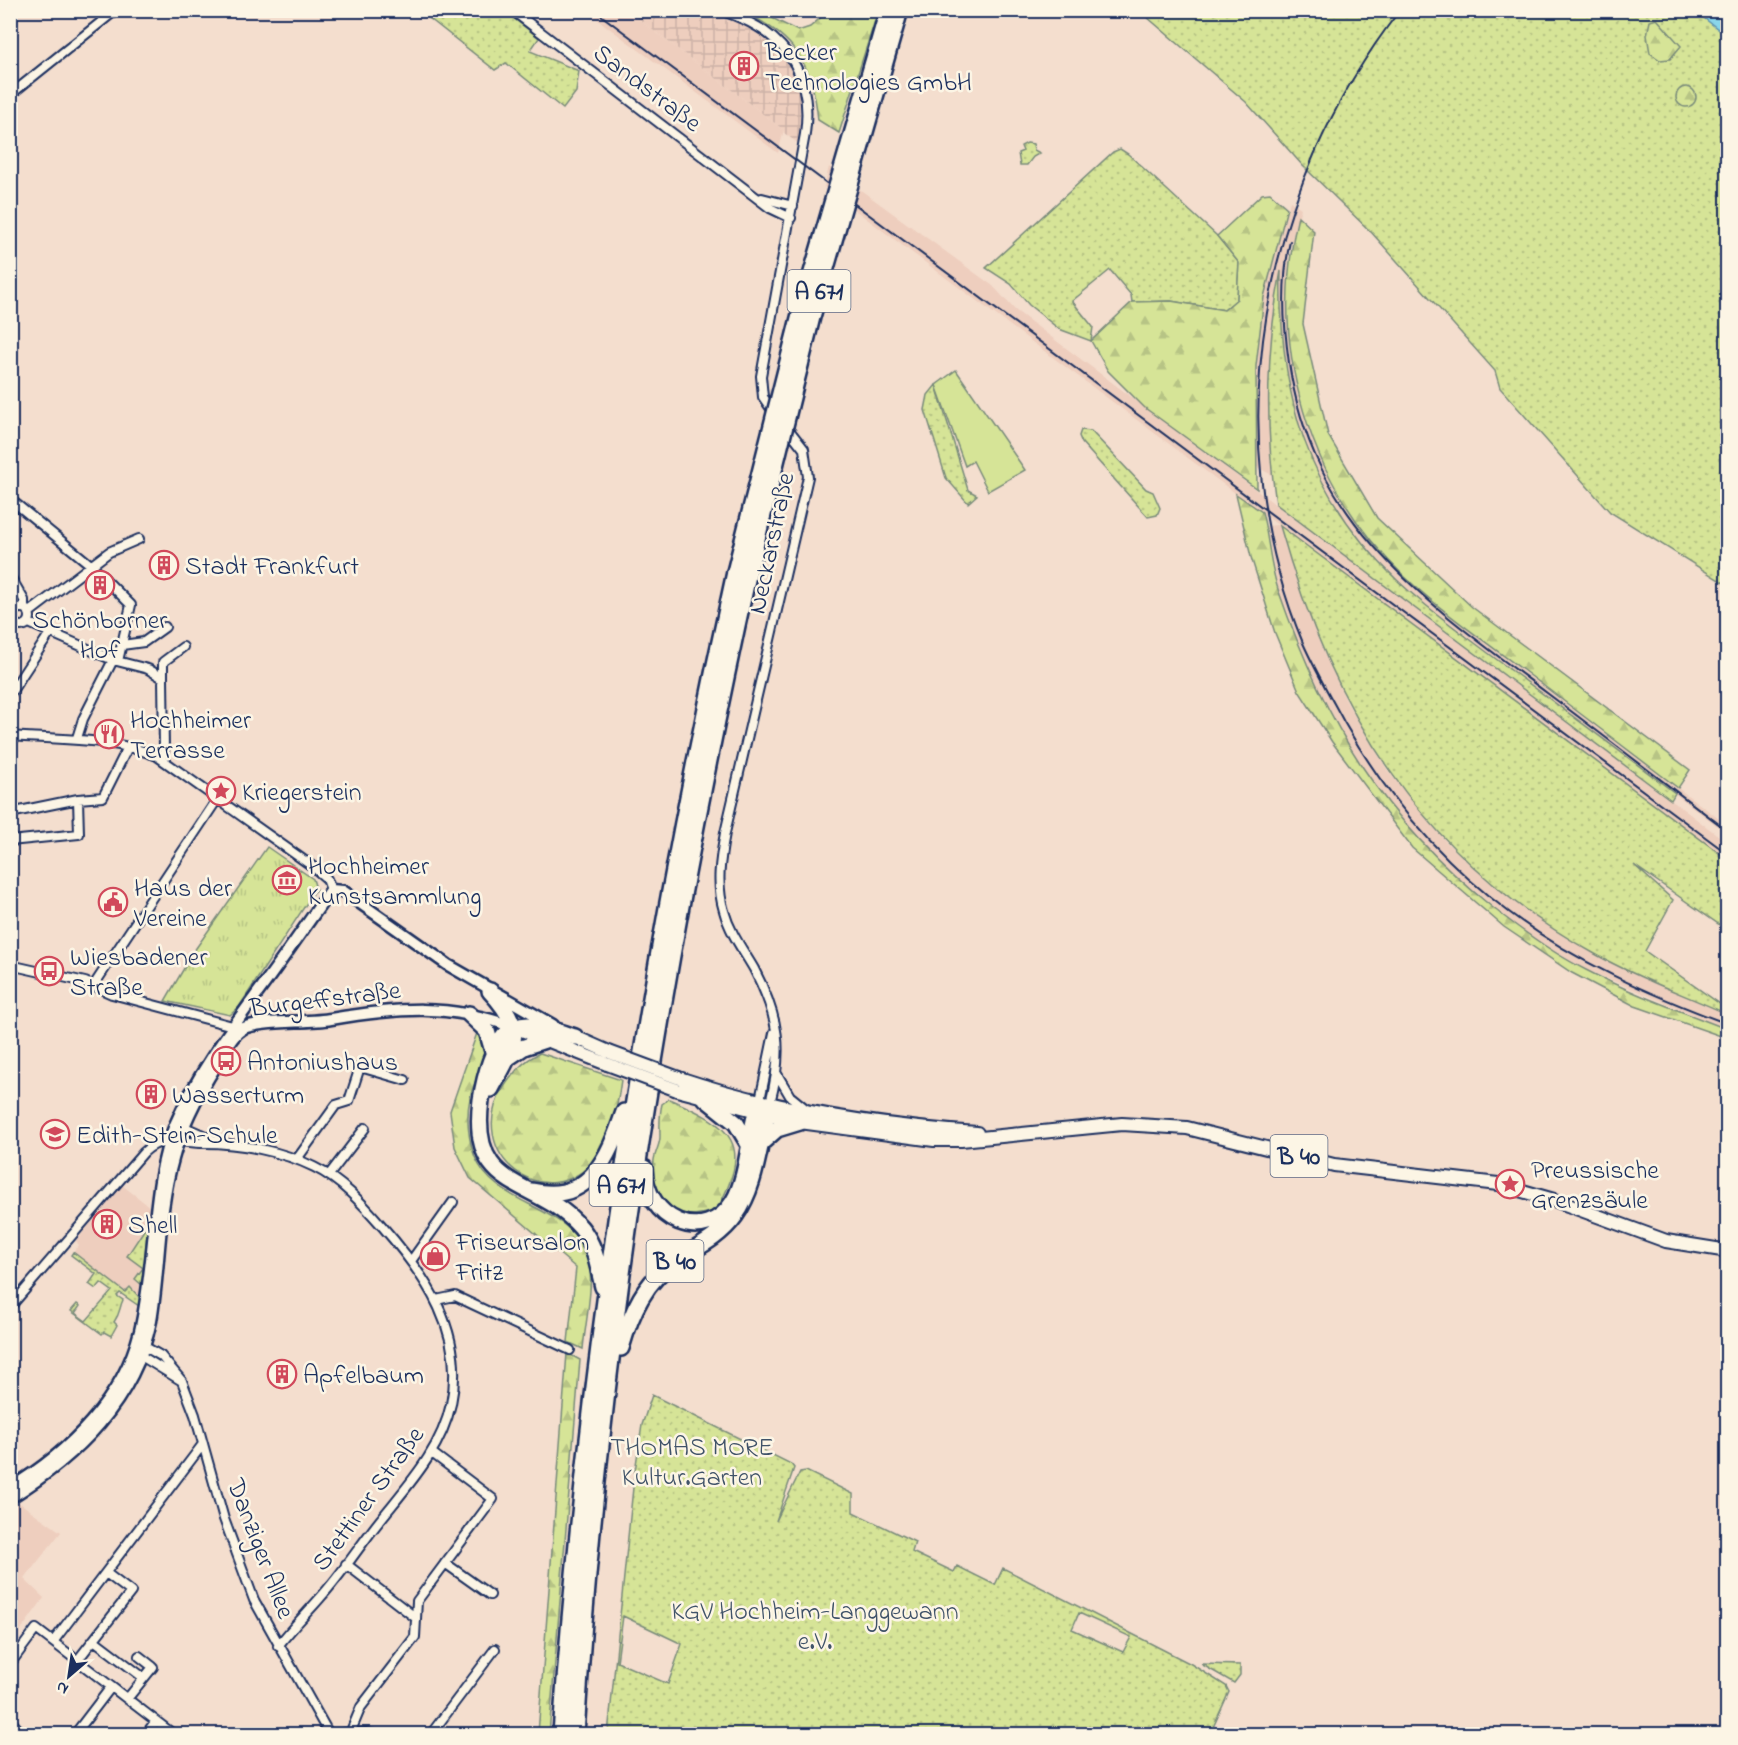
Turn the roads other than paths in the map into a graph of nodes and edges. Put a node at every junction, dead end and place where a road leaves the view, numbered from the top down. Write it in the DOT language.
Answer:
graph roads {
  1 [pos="116,10"];
  2 [pos="512,10"];
  3 [pos="719,10"];
  4 [pos="888,10"];
  5 [pos="900,10"];
  6 [pos="10,95"];
  7 [pos="757,196"];
  8 [pos="793,206"];
  9 [pos="791,218"];
  10 [pos="10,499"];
  11 [pos="139,539"];
  12 [pos="92,566"];
  13 [pos="742,574"];
  14 [pos="10,576"];
  15 [pos="27,610"];
  16 [pos="11,619"];
  17 [pos="29,623"];
  18 [pos="165,627"];
  19 [pos="50,633"];
  20 [pos="122,645"];
  21 [pos="183,647"];
  22 [pos="116,661"];
  23 [pos="164,678"];
  24 [pos="10,694"];
  25 [pos="10,736"];
  26 [pos="77,738"];
  27 [pos="128,747"];
  28 [pos="162,759"];
  29 [pos="218,798"];
  30 [pos="78,799"];
  31 [pos="10,813"];
  32 [pos="10,841"];
  33 [pos="330,890"];
  34 [pos="10,965"];
  35 [pos="94,985"];
  36 [pos="490,991"];
  37 [pos="255,997"];
  38 [pos="469,1014"];
  39 [pos="775,1022"];
  40 [pos="266,1025"];
  41 [pos="514,1028"];
  42 [pos="234,1030"];
  43 [pos="575,1037"];
  44 [pos="545,1040"];
  45 [pos="500,1057"];
  46 [pos="608,1058"];
  47 [pos="638,1072"];
  48 [pos="777,1074"];
  49 [pos="405,1080"];
  50 [pos="678,1084"];
  51 [pos="706,1099"];
  52 [pos="763,1108"];
  53 [pos="804,1117"];
  54 [pos="180,1125"];
  55 [pos="365,1128"];
  56 [pos="644,1132"];
  57 [pos="174,1140"];
  58 [pos="220,1143"];
  59 [pos="754,1144"];
  60 [pos="297,1159"];
  61 [pos="329,1175"];
  62 [pos="518,1186"];
  63 [pos="453,1203"];
  64 [pos="1728,1251"];
  65 [pos="411,1261"];
  66 [pos="605,1299"];
  67 [pos="436,1300"];
  68 [pos="10,1306"];
  69 [pos="141,1345"];
  70 [pos="570,1350"];
  71 [pos="141,1358"];
  72 [pos="182,1381"];
  73 [pos="608,1394"];
  74 [pos="204,1444"];
  75 [pos="432,1453"];
  76 [pos="10,1488"];
  77 [pos="10,1498"];
  78 [pos="445,1563"];
  79 [pos="346,1564"];
  80 [pos="106,1573"];
  81 [pos="490,1596"];
  82 [pos="416,1618"];
  83 [pos="94,1640"];
  84 [pos="53,1642"];
  85 [pos="278,1646"];
  86 [pos="495,1649"];
  87 [pos="140,1656"];
  88 [pos="78,1661"];
  89 [pos="10,1664"];
  90 [pos="144,1678"];
  91 [pos="111,1687"];
  92 [pos="127,1699"];
  93 [pos="10,1720"];
  94 [pos="156,1721"];
  95 [pos="327,1731"];
  96 [pos="351,1731"];
  97 [pos="22,1734"];
  98 [pos="75,1734"];
  99 [pos="146,1734"];
  100 [pos="173,1734"];
  101 [pos="319,1734"];
  102 [pos="341,1734"];
  103 [pos="372,1734"];
  104 [pos="431,1734"];
  105 [pos="561,1734"];
  106 [pos="576,1734"];
  1 -- 6 [label="street"];
  2 -- 7 [label="street, Sandstraße"];
  3 -- 8 [label="street, Neckarstraße"];
  4 -- 13 [label="highway, A 671, bridge"];
  5 -- 13 [label="highway, A 671, bridge"];
  7 -- 8 [label="street, Sandstraße"];
  7 -- 9 [label="street, Sandstraße"];
  8 -- 9 [label="street, Neckarstraße"];
  9 -- 39 [label="street, Neckarstraße"];
  10 -- 12 [label="street"];
  11 -- 12 [label="street"];
  12 -- 15 [label="street"];
  12 -- 20 [label="street"];
  13 -- 47 [label="highway, A 671"];
  13 -- 56 [label="highway, A 671"];
  14 -- 15 [label="street"];
  15 -- 16 [label="street"];
  15 -- 17 [label="street"];
  16 -- 17 [label="street"];
  17 -- 19 [label="street"];
  18 -- 20 [label="street"];
  19 -- 22 [label="street"];
  19 -- 24 [label="street"];
  20 -- 22 [label="street"];
  21 -- 23 [label="street"];
  22 -- 23 [label="street"];
  22 -- 26 [label="street"];
  23 -- 28 [label="street"];
  25 -- 26 [label="street"];
  26 -- 27 [label="street"];
  27 -- 28 [label="street"];
  27 -- 30 [label="street"];
  28 -- 29 [label="street"];
  29 -- 33 [label="street"];
  29 -- 35 [label="street"];
  30 -- 31 [label="street"];
  30 -- 32 [label="street"];
  33 -- 36 [label="main road"];
  33 -- 37 [label="main road"];
  34 -- 35 [label="street, Burgeffstraße"];
  35 -- 42 [label="street, Burgeffstraße"];
  36 -- 41 [label="highway"];
  36 -- 43 [label="main road"];
  37 -- 40 [label="main road"];
  37 -- 42 [label="main road"];
  38 -- 40 [label="main road, Burgeffstraße"];
  38 -- 41 [label="main road, Burgeffstraße"];
  38 -- 45 [label="highway"];
  39 -- 48 [label="street, Neckarstraße"];
  39 -- 52 [label="street, Neckarstraße"];
  40 -- 42 [label="main road, Burgeffstraße"];
  41 -- 43 [label="highway"];
  41 -- 44 [label="main road, B 40"];
  41 -- 45 [label="highway"];
  42 -- 54 [label="main road"];
  43 -- 46 [label="main road, B 40"];
  44 -- 45 [label="highway"];
  44 -- 46 [label="main road, B 40"];
  45 -- 62 [label="highway"];
  46 -- 50 [label="main road, B 40, bridge"];
  47 -- 62 [label="highway"];
  47 -- 66 [label="highway, A 671"];
  48 -- 52 [label="street, Neckarstraße"];
  48 -- 53 [label="street"];
  49 -- 60 [label="street"];
  50 -- 51 [label="main road, B 40"];
  50 -- 52 [label="main road, B 40"];
  51 -- 52 [label="main road, B 40"];
  51 -- 59 [label="highway"];
  52 -- 53 [label="main road, B 40"];
  52 -- 59 [label="highway"];
  53 -- 59 [label="highway, B 40"];
  53 -- 64 [label="main road, B 40"];
  54 -- 57 [label="main road"];
  54 -- 58 [label="street, Stettiner Straße"];
  55 -- 61 [label="street"];
  56 -- 59 [label="highway"];
  56 -- 73 [label="highway, A 671"];
  57 -- 58 [label="street, Stettiner Straße"];
  57 -- 68 [label="street"];
  57 -- 69 [label="main road"];
  58 -- 60 [label="street, Stettiner Straße"];
  59 -- 73 [label="highway, B 40"];
  60 -- 61 [label="street, Stettiner Straße"];
  61 -- 65 [label="street, Stettiner Straße"];
  62 -- 66 [label="highway"];
  63 -- 65 [label="street"];
  65 -- 67 [label="street, Stettiner Straße"];
  66 -- 105 [label="highway, A 671"];
  67 -- 70 [label="street"];
  67 -- 75 [label="street, Stettiner Straße"];
  69 -- 71 [label="main road"];
  69 -- 72 [label="street, Danziger Allee"];
  69 -- 76 [label="main road"];
  71 -- 72 [label="street"];
  71 -- 77 [label="main road"];
  72 -- 74 [label="street, Danziger Allee"];
  73 -- 106 [label="highway, A 671"];
  74 -- 80 [label="street"];
  74 -- 85 [label="street, Danziger Allee"];
  75 -- 78 [label="street"];
  75 -- 79 [label="street, Stettiner Straße"];
  78 -- 81 [label="street"];
  78 -- 82 [label="street"];
  79 -- 82 [label="street"];
  79 -- 85 [label="street, Stettiner Straße"];
  80 -- 83 [label="street"];
  80 -- 84 [label="street"];
  82 -- 96 [label="street"];
  83 -- 88 [label="street"];
  83 -- 90 [label="street"];
  84 -- 88 [label="street"];
  84 -- 89 [label="street"];
  85 -- 95 [label="street, Danziger Allee"];
  86 -- 104 [label="street"];
  87 -- 90 [label="street"];
  88 -- 91 [label="street"];
  90 -- 92 [label="street"];
  91 -- 92 [label="street"];
  91 -- 98 [label="street"];
  92 -- 94 [label="street"];
  93 -- 97 [label="street"];
  94 -- 99 [label="street"];
  94 -- 100 [label="street"];
  95 -- 101 [label="street, Danziger Allee"];
  96 -- 102 [label="street"];
  96 -- 103 [label="street"];
}
